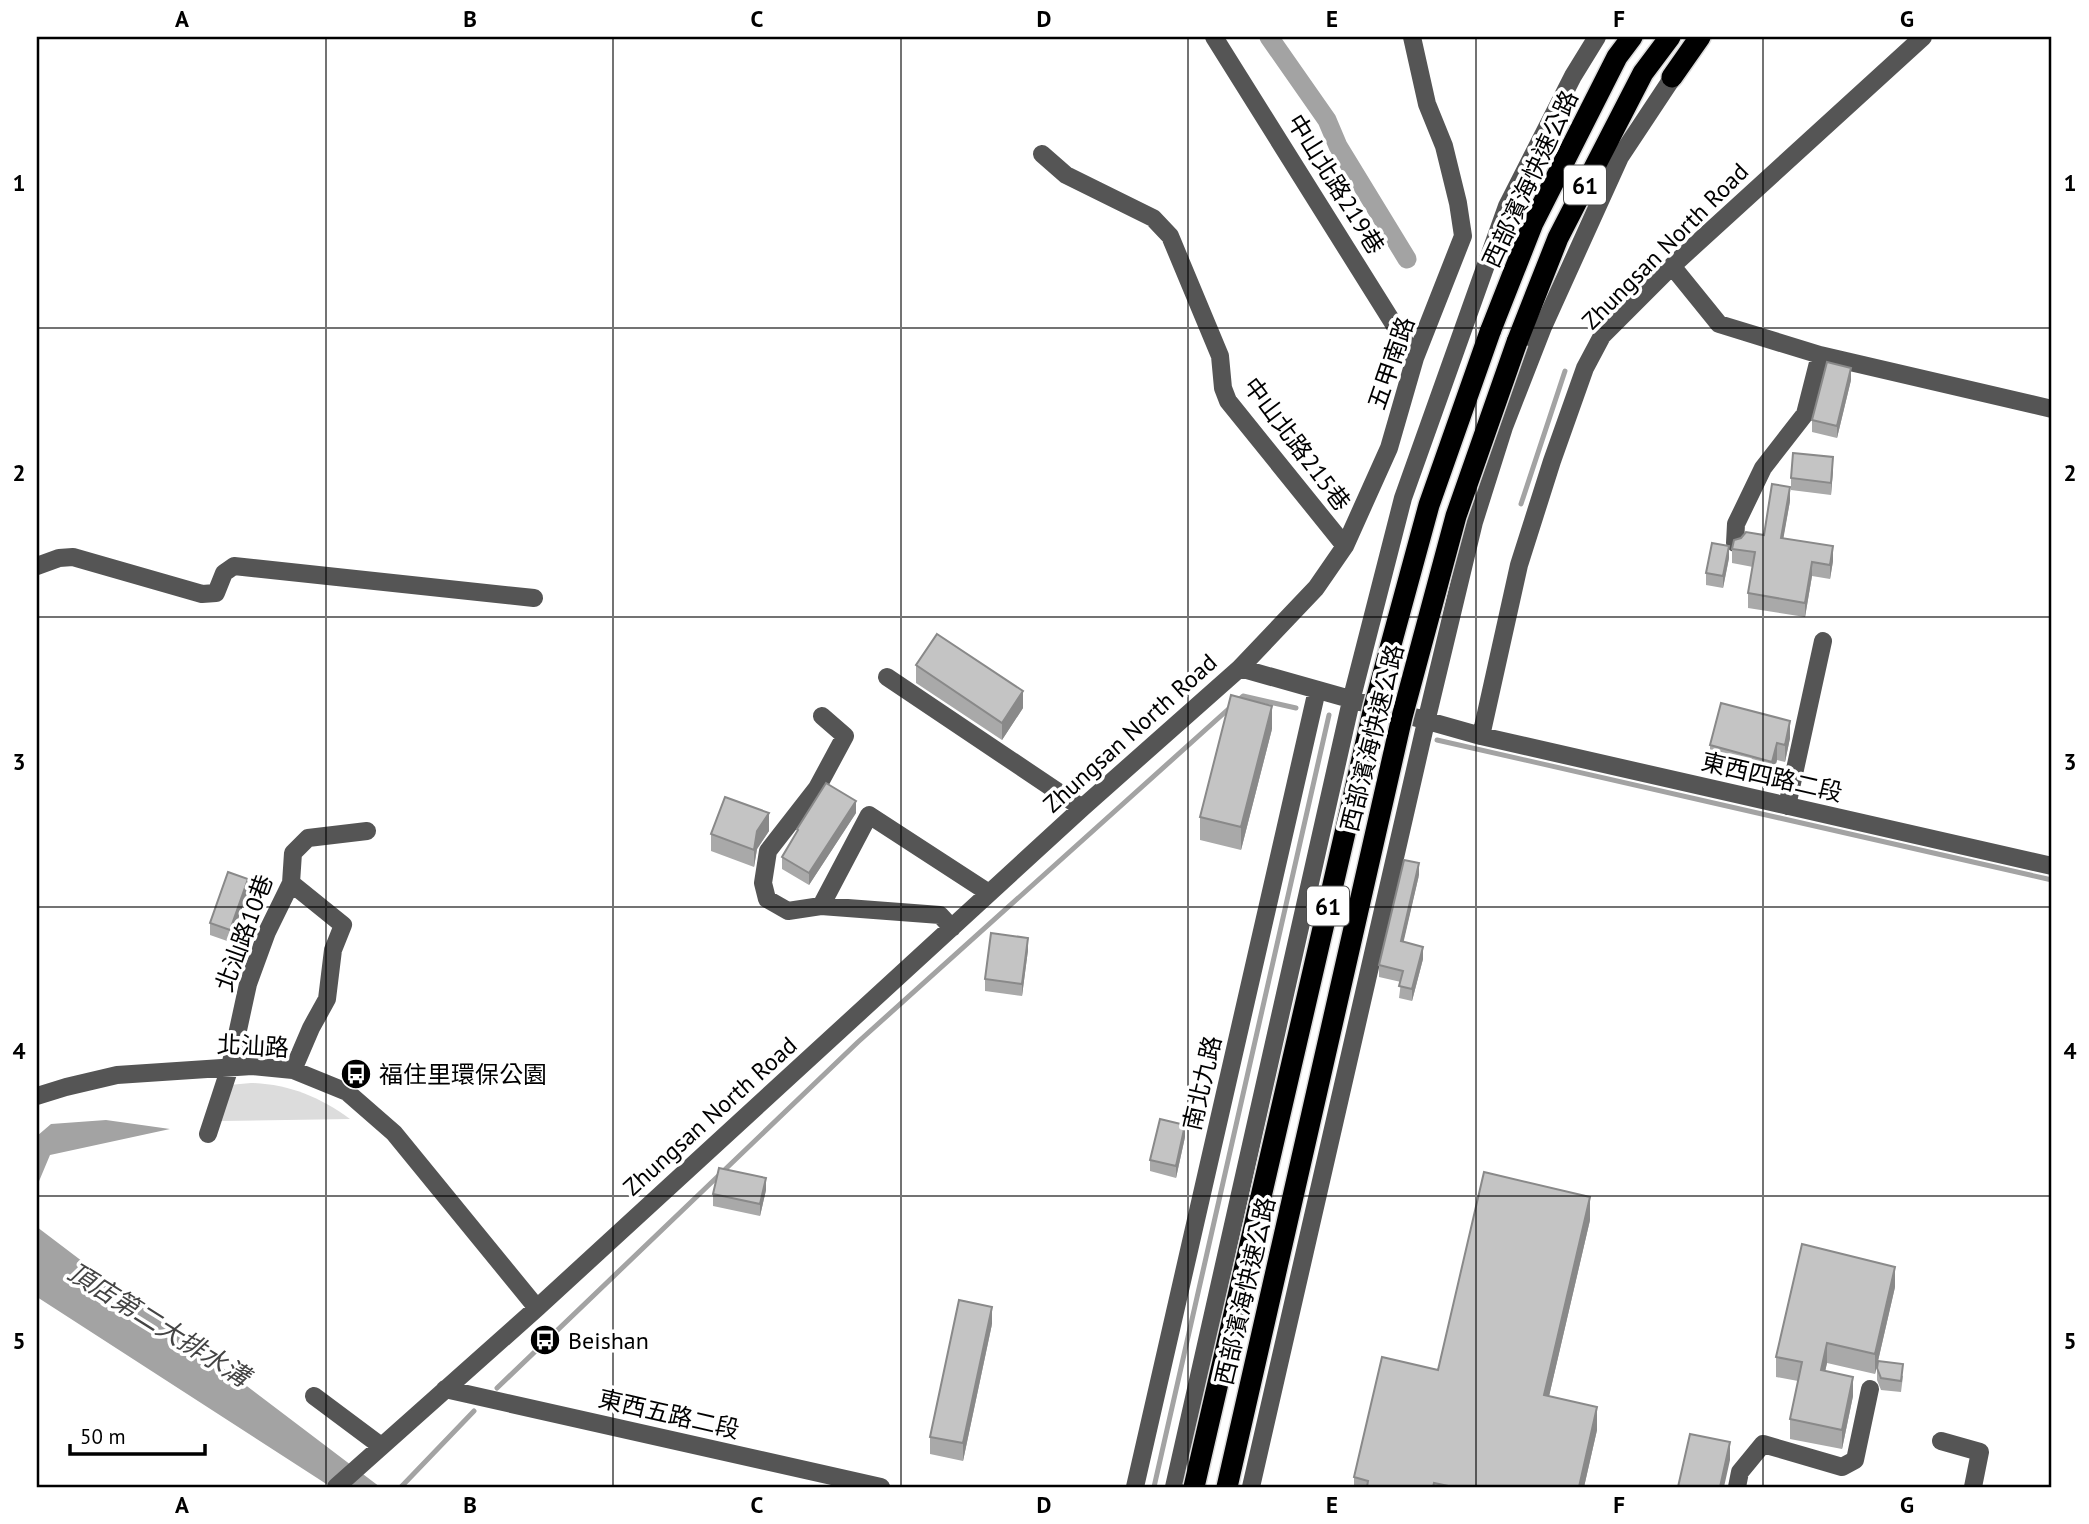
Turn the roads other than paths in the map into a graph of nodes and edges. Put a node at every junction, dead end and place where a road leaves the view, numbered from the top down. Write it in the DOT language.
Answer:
graph roads {
  1 [pos="1214,37"];
  2 [pos="1412,37"];
  3 [pos="1597,37"];
  4 [pos="1632,37"];
  5 [pos="1670,37"];
  6 [pos="1701,37"];
  7 [pos="1923,37"];
  8 [pos="1672,76"];
  9 [pos="1042,154"];
  10 [pos="1672,266"];
  11 [pos="1820,355"];
  12 [pos="1415,358"];
  13 [pos="2052,410"];
  14 [pos="1735,543"];
  15 [pos="1345,546"];
  16 [pos="37,566"];
  17 [pos="534,598"];
  18 [pos="1823,641"];
  19 [pos="1240,668"];
  20 [pos="887,677"];
  21 [pos="1317,690"];
  22 [pos="1352,701"];
  23 [pos="822,716"];
  24 [pos="1426,722"];
  25 [pos="1481,736"];
  26 [pos="1787,806"];
  27 [pos="1082,808"];
  28 [pos="367,831"];
  29 [pos="2052,866"];
  30 [pos="292,883"];
  31 [pos="989,893"];
  32 [pos="821,906"];
  33 [pos="952,928"];
  34 [pos="230,1066"];
  35 [pos="293,1070"];
  36 [pos="37,1096"];
  37 [pos="208,1134"];
  38 [pos="537,1308"];
  39 [pos="445,1389"];
  40 [pos="1870,1389"];
  41 [pos="314,1396"];
  42 [pos="1941,1441"];
  43 [pos="381,1446"];
  44 [pos="336,1487"];
  45 [pos="881,1487"];
  46 [pos="1135,1487"];
  47 [pos="1174,1487"];
  48 [pos="1194,1487"];
  49 [pos="1227,1487"];
  50 [pos="1251,1487"];
  51 [pos="1737,1487"];
  52 [pos="1973,1487"];
  1 -- 12 [label="street, 中山北路219巷"];
  2 -- 12 [label="street, 五甲南路"];
  3 -- 22 [label="street"];
  4 -- 48 [label="highway, 西部濱海快速公路 / 61, bridge"];
  5 -- 49 [label="highway, 西部濱海快速公路 / 61, bridge"];
  6 -- 8 [label="highway"];
  7 -- 10 [label="street, Zhungsan North Road"];
  8 -- 24 [label="street"];
  9 -- 15 [label="street, 中山北路215巷"];
  10 -- 11 [label="street"];
  10 -- 25 [label="street, Zhungsan North Road"];
  11 -- 13 [label="street"];
  11 -- 14 [label="street"];
  12 -- 15 [label="street, 五甲南路"];
  15 -- 19 [label="street, 五甲南路"];
  16 -- 17 [label="street"];
  18 -- 26 [label="street"];
  19 -- 21 [label="street, Zhungsan North Road"];
  19 -- 27 [label="street, Zhungsan North Road"];
  20 -- 27 [label="street"];
  21 -- 22 [label="street, Zhungsan North Road"];
  21 -- 46 [label="street, 南北九路"];
  22 -- 24 [label="street, Zhungsan North Road"];
  22 -- 47 [label="street"];
  23 -- 32 [label="street"];
  24 -- 25 [label="street, Zhungsan North Road"];
  24 -- 50 [label="street"];
  25 -- 26 [label="street, 東西四路二段"];
  26 -- 29 [label="street, 東西四路二段"];
  27 -- 31 [label="street, Zhungsan North Road"];
  28 -- 30 [label="street, 北汕路10巷"];
  30 -- 34 [label="street, 北汕路10巷"];
  30 -- 35 [label="street"];
  31 -- 32 [label="street"];
  31 -- 33 [label="street, Zhungsan North Road"];
  32 -- 33 [label="street"];
  33 -- 38 [label="street, Zhungsan North Road"];
  34 -- 35 [label="street, 北汕路"];
  34 -- 36 [label="street, 北汕路"];
  34 -- 37 [label="street, 北汕路10巷"];
  35 -- 38 [label="street, 北汕路"];
  38 -- 39 [label="street, Zhungsan North Road"];
  39 -- 43 [label="street, Zhungsan North Road"];
  39 -- 45 [label="street, 東西五路二段"];
  40 -- 51 [label="street"];
  41 -- 43 [label="street"];
  42 -- 52 [label="street"];
  43 -- 44 [label="street, Zhungsan North Road"];
}
